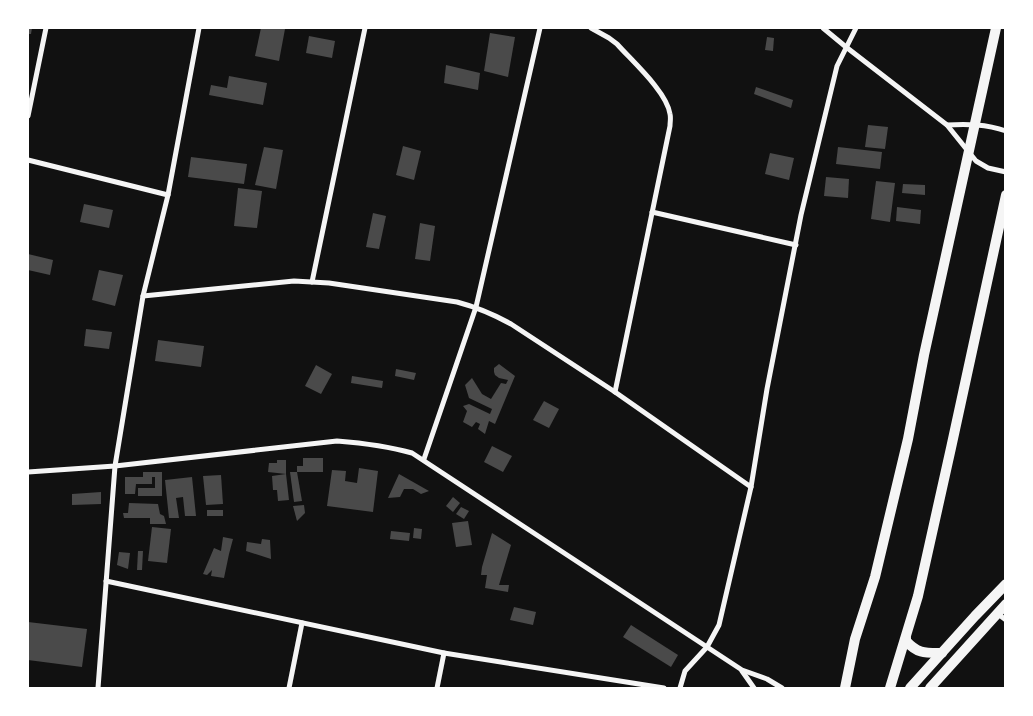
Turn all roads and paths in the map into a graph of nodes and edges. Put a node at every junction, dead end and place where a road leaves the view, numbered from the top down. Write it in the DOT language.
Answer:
graph roads {
  1 [pos="46,28"];
  2 [pos="199,28"];
  3 [pos="365,28"];
  4 [pos="540,28"];
  5 [pos="591,28"];
  6 [pos="823,28"];
  7 [pos="856,28"];
  8 [pos="996,28"];
  9 [pos="846,47"];
  10 [pos="28,116"];
  11 [pos="975,124"];
  12 [pos="947,125"];
  13 [pos="1006,131"];
  14 [pos="969,153"];
  15 [pos="28,160"];
  16 [pos="1006,172"];
  17 [pos="168,195"];
  18 [pos="1006,195"];
  19 [pos="652,212"];
  20 [pos="796,245"];
  21 [pos="312,282"];
  22 [pos="143,296"];
  23 [pos="476,307"];
  24 [pos="615,392"];
  25 [pos="424,459"];
  26 [pos="115,466"];
  27 [pos="28,472"];
  28 [pos="751,488"];
  29 [pos="106,581"];
  30 [pos="1006,584"];
  31 [pos="1006,604"];
  32 [pos="1001,617"];
  33 [pos="302,623"];
  34 [pos="906,638"];
  35 [pos="707,647"];
  36 [pos="444,653"];
  37 [pos="942,653"];
  38 [pos="742,670"];
  39 [pos="98,688"];
  40 [pos="289,688"];
  41 [pos="436,688"];
  42 [pos="664,688"];
  43 [pos="680,688"];
  44 [pos="754,688"];
  45 [pos="782,688"];
  46 [pos="845,688"];
  47 [pos="890,688"];
  48 [pos="910,688"];
  49 [pos="930,688"];
  1 -- 10 [label="street"];
  2 -- 17 [label="street"];
  3 -- 21 [label="street"];
  4 -- 23 [label="street"];
  5 -- 19 [label="street"];
  6 -- 9 [label="street"];
  7 -- 9 [label="street"];
  8 -- 11 [label="main road"];
  9 -- 12 [label="street"];
  9 -- 20 [label="street"];
  11 -- 12 [label="street"];
  11 -- 13 [label="street"];
  11 -- 14 [label="main road"];
  12 -- 14 [label="street"];
  14 -- 16 [label="street"];
  14 -- 46 [label="main road"];
  15 -- 17 [label="street"];
  17 -- 22 [label="street"];
  18 -- 34 [label="main road"];
  19 -- 20 [label="street"];
  19 -- 24 [label="street"];
  20 -- 28 [label="street"];
  21 -- 22 [label="street"];
  21 -- 23 [label="street"];
  22 -- 26 [label="street"];
  23 -- 24 [label="street"];
  23 -- 25 [label="street"];
  24 -- 28 [label="street"];
  25 -- 26 [label="street"];
  25 -- 35 [label="street"];
  26 -- 27 [label="street"];
  26 -- 29 [label="street"];
  28 -- 35 [label="street"];
  29 -- 33 [label="street"];
  29 -- 39 [label="street"];
  30 -- 37 [label="main road"];
  31 -- 32 [label="main road"];
  32 -- 49 [label="main road"];
  33 -- 36 [label="street"];
  33 -- 40 [label="street"];
  34 -- 37 [label="main road"];
  34 -- 47 [label="main road"];
  35 -- 38 [label="street"];
  35 -- 43 [label="street"];
  36 -- 41 [label="street"];
  36 -- 42 [label="street"];
  37 -- 48 [label="main road"];
  38 -- 44 [label="street"];
  38 -- 45 [label="street"];
}
